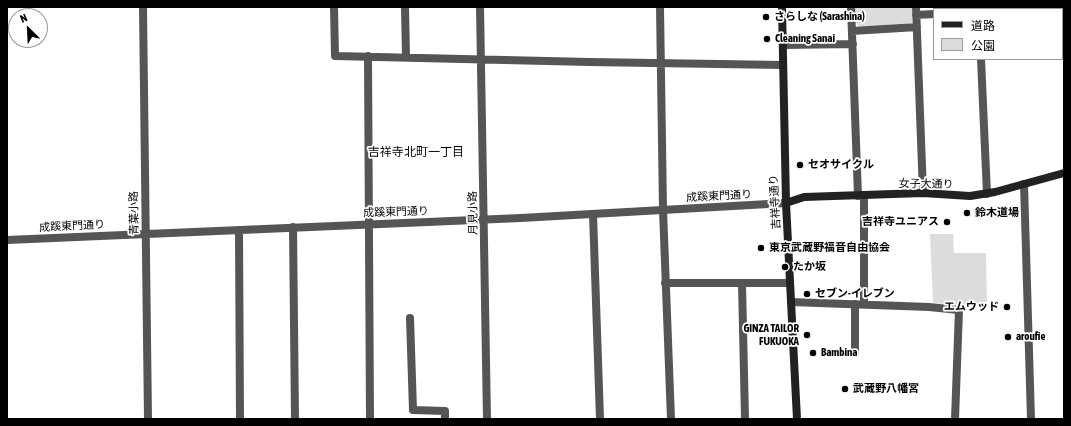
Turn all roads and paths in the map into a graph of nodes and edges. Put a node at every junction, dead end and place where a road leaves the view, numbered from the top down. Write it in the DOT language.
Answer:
graph roads {
  1 [pos="143,7"];
  2 [pos="334,7"];
  3 [pos="405,7"];
  4 [pos="480,7"];
  5 [pos="660,7"];
  6 [pos="782,7"];
  7 [pos="851,7"];
  8 [pos="916,11"];
  9 [pos="933,14"];
  10 [pos="917,28"];
  11 [pos="852,31"];
  12 [pos="852,44"];
  13 [pos="783,46"];
  14 [pos="368,56"];
  15 [pos="406,57"];
  16 [pos="480,59"];
  17 [pos="981,60"];
  18 [pos="660,63"];
  19 [pos="783,65"];
  20 [pos="1064,173"];
  21 [pos="1024,184"];
  22 [pos="923,193"];
  23 [pos="987,194"];
  24 [pos="861,196"];
  25 [pos="786,204"];
  26 [pos="663,210"];
  27 [pos="592,214"];
  28 [pos="485,219"];
  29 [pos="370,224"];
  30 [pos="293,227"];
  31 [pos="239,230"];
  32 [pos="145,234"];
  33 [pos="7,240"];
  34 [pos="665,283"];
  35 [pos="742,283"];
  36 [pos="790,283"];
  37 [pos="791,302"];
  38 [pos="855,304"];
  39 [pos="864,304"];
  40 [pos="410,318"];
  41 [pos="855,353"];
  42 [pos="148,419"];
  43 [pos="240,419"];
  44 [pos="295,419"];
  45 [pos="370,419"];
  46 [pos="445,419"];
  47 [pos="487,419"];
  48 [pos="600,419"];
  49 [pos="671,419"];
  50 [pos="745,419"];
  51 [pos="797,419"];
  52 [pos="955,419"];
  53 [pos="1031,419"];
  1 -- 32 [label="street, 青葉小路"];
  2 -- 14 [label="street"];
  3 -- 15 [label="street"];
  4 -- 16 [label="street, 月見小路"];
  5 -- 18 [label="street"];
  6 -- 13 [label="main road, 吉祥寺通り"];
  7 -- 11 [label="street"];
  8 -- 9 [label="street"];
  8 -- 10 [label="street"];
  10 -- 11 [label="street"];
  10 -- 22 [label="street"];
  11 -- 12 [label="street"];
  12 -- 13 [label="street"];
  12 -- 24 [label="street"];
  13 -- 19 [label="main road, 吉祥寺通り"];
  14 -- 15 [label="street"];
  14 -- 29 [label="street"];
  15 -- 16 [label="street"];
  16 -- 18 [label="street"];
  16 -- 28 [label="street, 月見小路"];
  17 -- 23 [label="street"];
  18 -- 19 [label="street"];
  18 -- 26 [label="street"];
  19 -- 25 [label="main road, 吉祥寺通り"];
  20 -- 21 [label="main road, 女子大通り"];
  21 -- 23 [label="main road, 女子大通り"];
  21 -- 53 [label="street"];
  22 -- 23 [label="main road, 女子大通り"];
  22 -- 24 [label="main road, 女子大通り"];
  24 -- 25 [label="main road, 女子大通り"];
  24 -- 39 [label="street"];
  25 -- 26 [label="street, 成蹊東門通り"];
  25 -- 36 [label="main road, 吉祥寺通り"];
  26 -- 27 [label="street, 成蹊東門通り"];
  26 -- 34 [label="street"];
  27 -- 28 [label="street, 成蹊東門通り"];
  27 -- 48 [label="street"];
  28 -- 29 [label="street, 成蹊東門通り"];
  28 -- 47 [label="street, 月見小路"];
  29 -- 30 [label="street, 成蹊東門通り"];
  29 -- 45 [label="street"];
  30 -- 31 [label="street, 成蹊東門通り"];
  30 -- 44 [label="street"];
  31 -- 32 [label="street, 成蹊東門通り"];
  31 -- 43 [label="street"];
  32 -- 33 [label="street, 成蹊東門通り"];
  32 -- 42 [label="street, 青葉小路"];
  34 -- 35 [label="street"];
  34 -- 49 [label="street"];
  35 -- 36 [label="street"];
  35 -- 50 [label="street"];
  36 -- 37 [label="main road, 吉祥寺通り"];
  37 -- 38 [label="street"];
  37 -- 51 [label="main road, 吉祥寺通り"];
  38 -- 39 [label="street"];
  38 -- 41 [label="street"];
  39 -- 52 [label="street"];
  40 -- 46 [label="street"];
}
